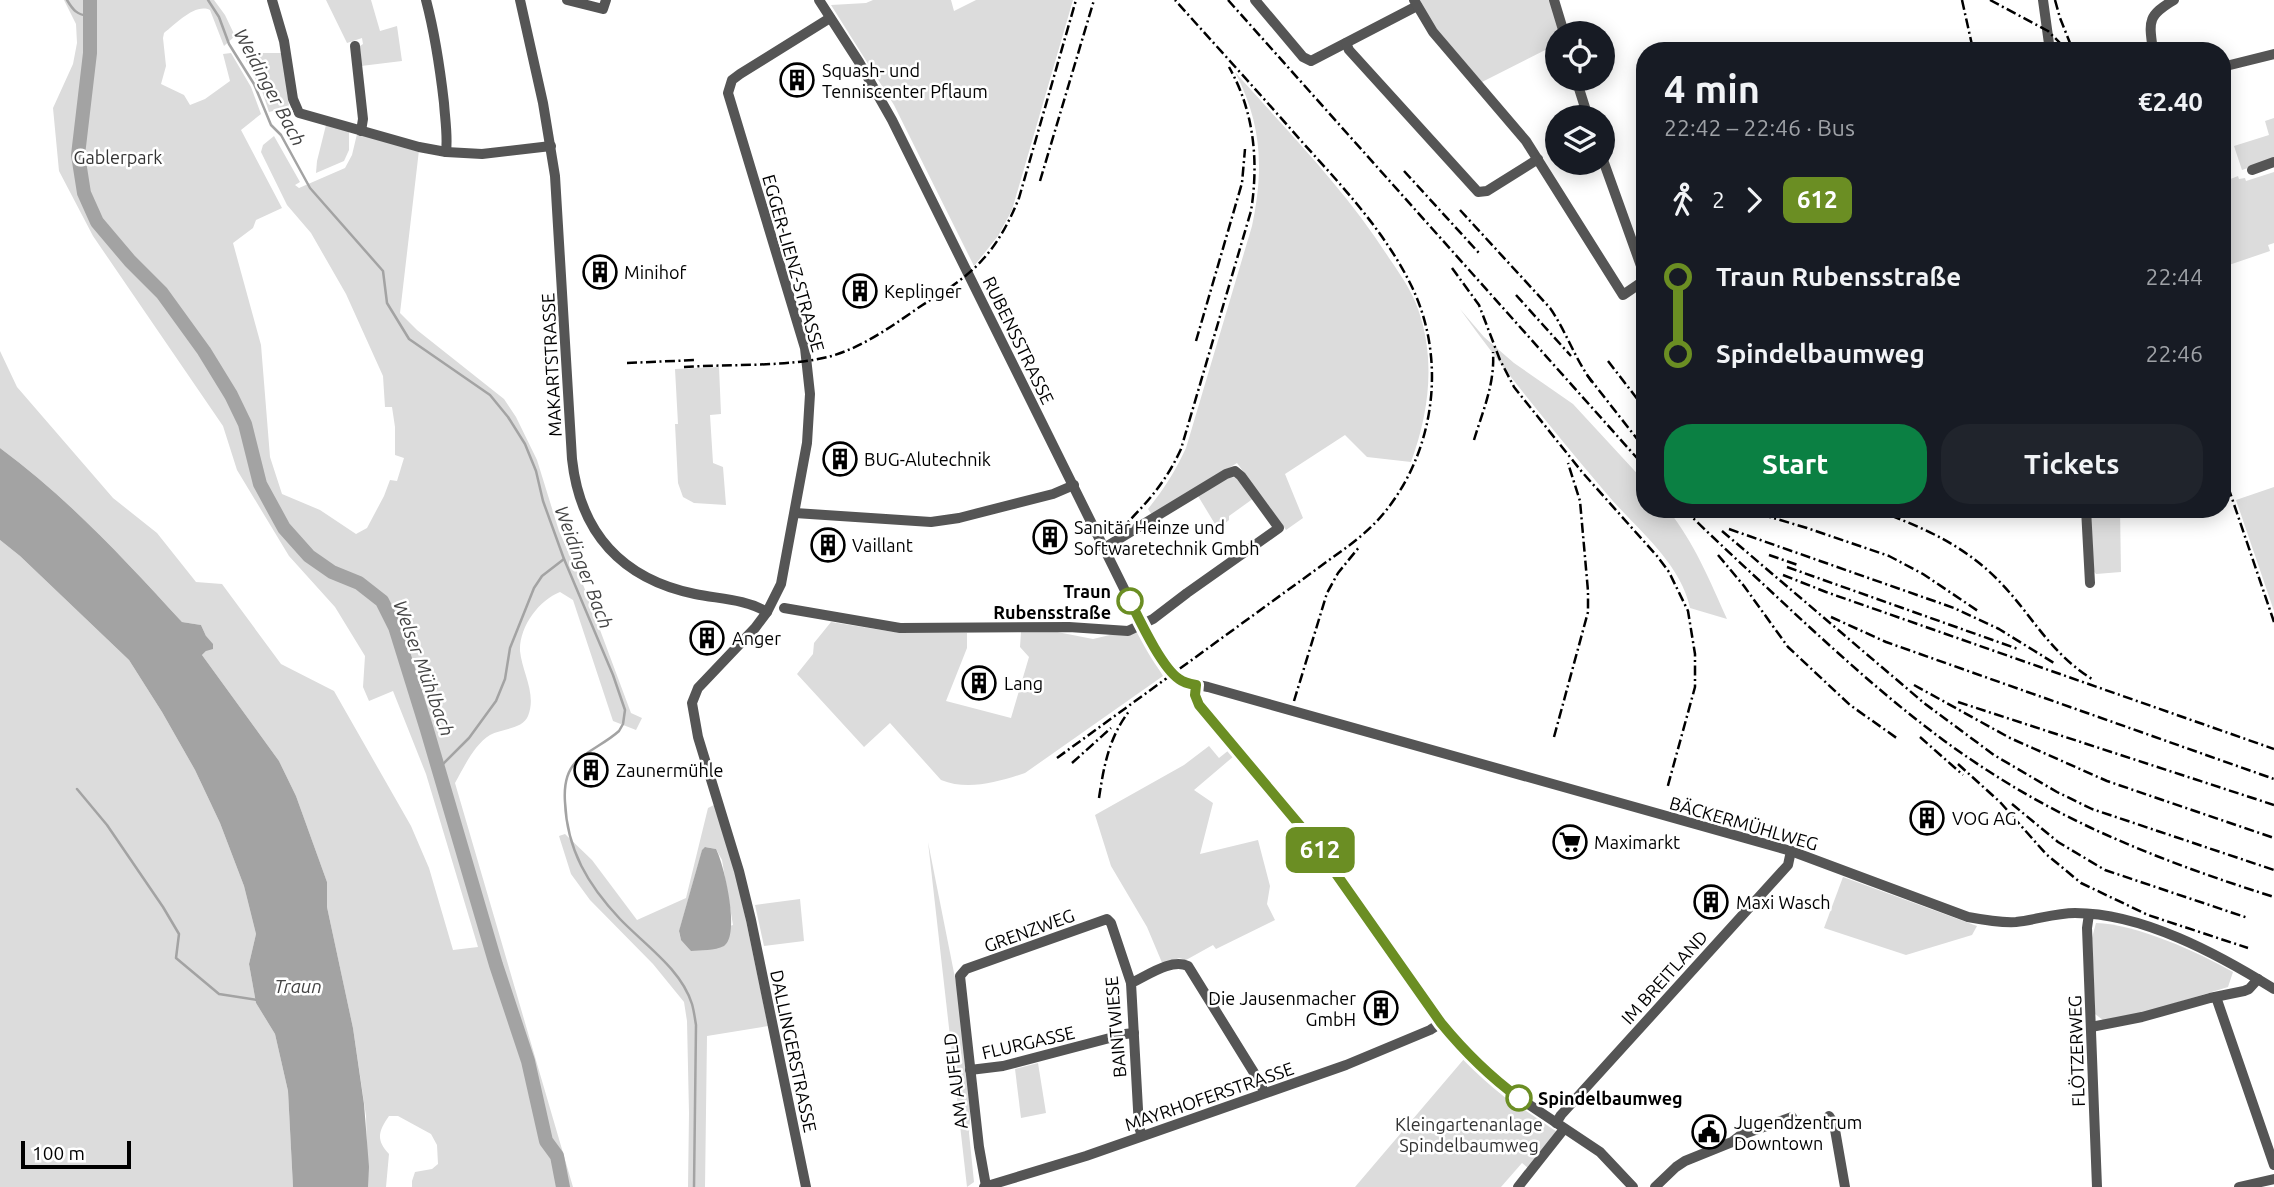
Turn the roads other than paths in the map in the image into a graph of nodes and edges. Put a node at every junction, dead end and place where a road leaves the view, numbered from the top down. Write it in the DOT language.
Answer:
graph roads {
  1 [pos="272,0"];
  2 [pos="426,0"];
  3 [pos="520,0"];
  4 [pos="567,0"];
  5 [pos="819,0"];
  6 [pos="1255,0"];
  7 [pos="1554,0"];
  8 [pos="2043,0"];
  9 [pos="2174,0"];
  10 [pos="1415,3"];
  11 [pos="605,5"];
  12 [pos="830,18"];
  13 [pos="1560,21"];
  14 [pos="2049,42"];
  15 [pos="2152,42"];
  16 [pos="1346,43"];
  17 [pos="355,46"];
  18 [pos="2274,54"];
  19 [pos="2231,65"];
  20 [pos="361,131"];
  21 [pos="551,146"];
  22 [pos="446,152"];
  23 [pos="1538,159"];
  24 [pos="2274,162"];
  25 [pos="2252,170"];
  26 [pos="1608,175"];
  27 [pos="1636,253"];
  28 [pos="1636,285"];
  29 [pos="1074,485"];
  30 [pos="795,513"];
  31 [pos="2086,518"];
  32 [pos="1104,548"];
  33 [pos="2090,583"];
  34 [pos="783,608"];
  35 [pos="767,612"];
  36 [pos="1142,625"];
  37 [pos="1196,685"];
  38 [pos="1791,851"];
  39 [pos="2089,914"];
  40 [pos="1107,919"];
  41 [pos="962,972"];
  42 [pos="2258,979"];
  43 [pos="1131,983"];
  44 [pos="2274,989"];
  45 [pos="2216,997"];
  46 [pos="1441,1023"];
  47 [pos="2091,1027"];
  48 [pos="1134,1033"];
  49 [pos="970,1070"];
  50 [pos="1264,1093"];
  51 [pos="1791,1116"];
  52 [pos="1829,1116"];
  53 [pos="1560,1126"];
  54 [pos="1142,1136"];
  55 [pos="2274,1165"];
  56 [pos="2274,1179"];
  57 [pos="806,1187"];
  58 [pos="985,1187"];
  59 [pos="1518,1187"];
  60 [pos="1633,1187"];
  61 [pos="1655,1187"];
  62 [pos="1845,1187"];
  63 [pos="2097,1187"];
  64 [pos="2239,1187"];
  1 -- 20 [label="street"];
  2 -- 22 [label="street"];
  3 -- 21 [label="street, MAKARTSTRASSE"];
  4 -- 11 [label="street"];
  5 -- 12 [label="street, RUBENSSTRASSE"];
  6 -- 16 [label="street"];
  7 -- 13 [label="street"];
  8 -- 14 [label="street"];
  9 -- 15 [label="street"];
  10 -- 16 [label="street"];
  10 -- 23 [label="street"];
  12 -- 29 [label="street, RUBENSSTRASSE"];
  12 -- 30 [label="street, EGGER-LIENZ-STRASSE"];
  16 -- 23 [label="street"];
  17 -- 20 [label="street"];
  18 -- 19 [label="street"];
  20 -- 22 [label="street"];
  21 -- 22 [label="street"];
  21 -- 35 [label="street, MAKARTSTRASSE"];
  23 -- 28 [label="street"];
  24 -- 25 [label="street"];
  26 -- 27 [label="street"];
  29 -- 30 [label="street"];
  29 -- 32 [label="street, RUBENSSTRASSE"];
  30 -- 35 [label="street, EGGER-LIENZ-STRASSE"];
  31 -- 33 [label="street"];
  32 -- 36 [label="street, RUBENSSTRASSE"];
  32 -- 36 [label="street"];
  34 -- 36 [label="street"];
  35 -- 57 [label="street, DALLINGERSTRASSE"];
  36 -- 37 [label="street, RUBENSSTRASSE"];
  37 -- 38 [label="street, BÄCKERMÜHLWEG"];
  37 -- 46 [label="street"];
  38 -- 39 [label="street, BÄCKERMÜHLWEG"];
  38 -- 53 [label="street, IM BREITLAND"];
  39 -- 42 [label="street, BÄCKERMÜHLWEG"];
  39 -- 47 [label="street, FLÖTZERWEG"];
  40 -- 41 [label="street, GRENZWEG"];
  40 -- 43 [label="street, BAINTWIESE"];
  41 -- 49 [label="street, AM AUFELD"];
  42 -- 44 [label="street, BÄCKERMÜHLWEG"];
  42 -- 45 [label="street"];
  43 -- 48 [label="street, BAINTWIESE"];
  43 -- 50 [label="street"];
  45 -- 47 [label="street"];
  45 -- 55 [label="street"];
  46 -- 50 [label="street, MAYRHOFERSTRASSE"];
  46 -- 53 [label="street"];
  47 -- 63 [label="street, FLÖTZERWEG"];
  48 -- 49 [label="street, FLURGASSE"];
  48 -- 54 [label="street, BAINTWIESE"];
  49 -- 58 [label="street, AM AUFELD"];
  50 -- 54 [label="street, MAYRHOFERSTRASSE"];
  51 -- 61 [label="street"];
  52 -- 62 [label="street"];
  53 -- 59 [label="street"];
  53 -- 60 [label="street"];
  54 -- 58 [label="street, MAYRHOFERSTRASSE"];
  56 -- 64 [label="street"];
}
